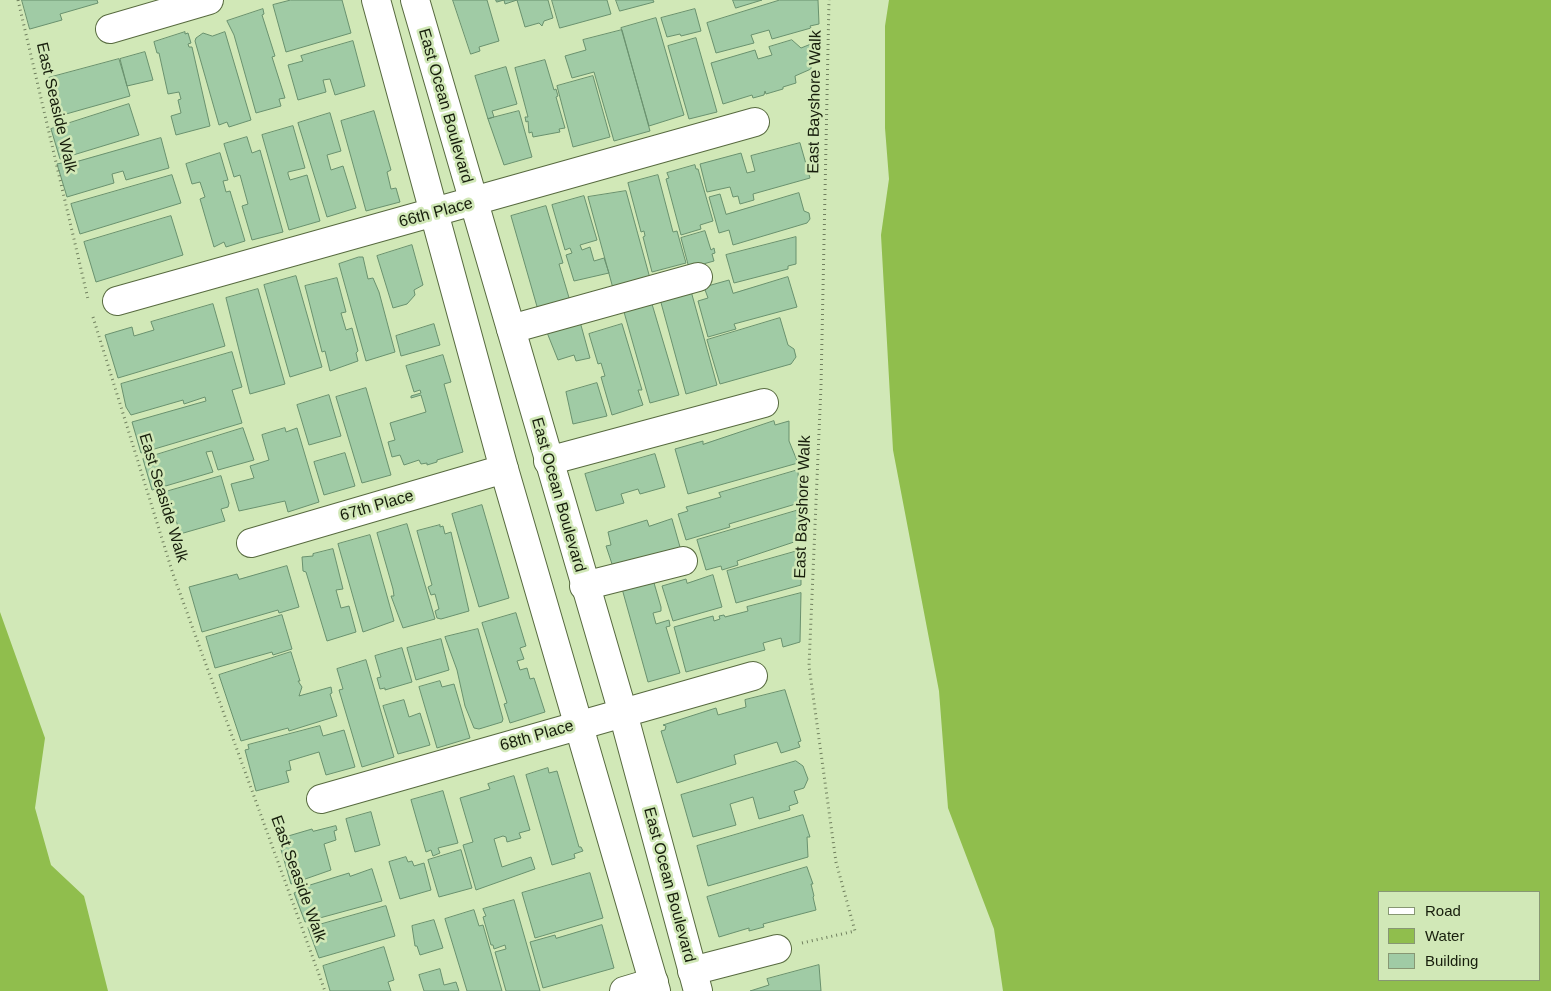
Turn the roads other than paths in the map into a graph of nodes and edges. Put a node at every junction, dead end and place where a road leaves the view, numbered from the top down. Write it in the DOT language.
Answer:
graph roads {
  1 [pos="209,0"];
  2 [pos="376,0"];
  3 [pos="415,0"];
  4 [pos="110,29"];
  5 [pos="755,122"];
  6 [pos="473,203"];
  7 [pos="435,212"];
  8 [pos="698,277"];
  9 [pos="117,302"];
  10 [pos="511,329"];
  11 [pos="764,402"];
  12 [pos="548,461"];
  13 [pos="504,469"];
  14 [pos="251,543"];
  15 [pos="683,561"];
  16 [pos="584,586"];
  17 [pos="753,676"];
  18 [pos="623,714"];
  19 [pos="577,725"];
  20 [pos="321,799"];
  21 [pos="777,949"];
  22 [pos="695,981"];
  23 [pos="655,987"];
  24 [pos="624,991"];
  1 -- 4 [label="main road"];
  2 -- 7 [label="main road"];
  3 -- 6 [label="main road, East Ocean Boulevard"];
  5 -- 6 [label="main road, 66th Place"];
  6 -- 7 [label="main road, 66th Place"];
  6 -- 10 [label="main road, East Ocean Boulevard"];
  7 -- 9 [label="main road, 66th Place"];
  7 -- 13 [label="main road"];
  8 -- 10 [label="main road"];
  10 -- 12 [label="main road, East Ocean Boulevard"];
  11 -- 12 [label="main road"];
  12 -- 16 [label="main road, East Ocean Boulevard"];
  13 -- 14 [label="main road, 67th Place"];
  13 -- 19 [label="main road"];
  15 -- 16 [label="main road"];
  16 -- 18 [label="main road, East Ocean Boulevard"];
  17 -- 18 [label="main road, 68th Place"];
  18 -- 19 [label="main road, 68th Place"];
  18 -- 22 [label="main road, East Ocean Boulevard"];
  19 -- 20 [label="main road, 68th Place"];
  19 -- 23 [label="main road"];
  21 -- 22 [label="main road"];
  23 -- 24 [label="main road"];
}
